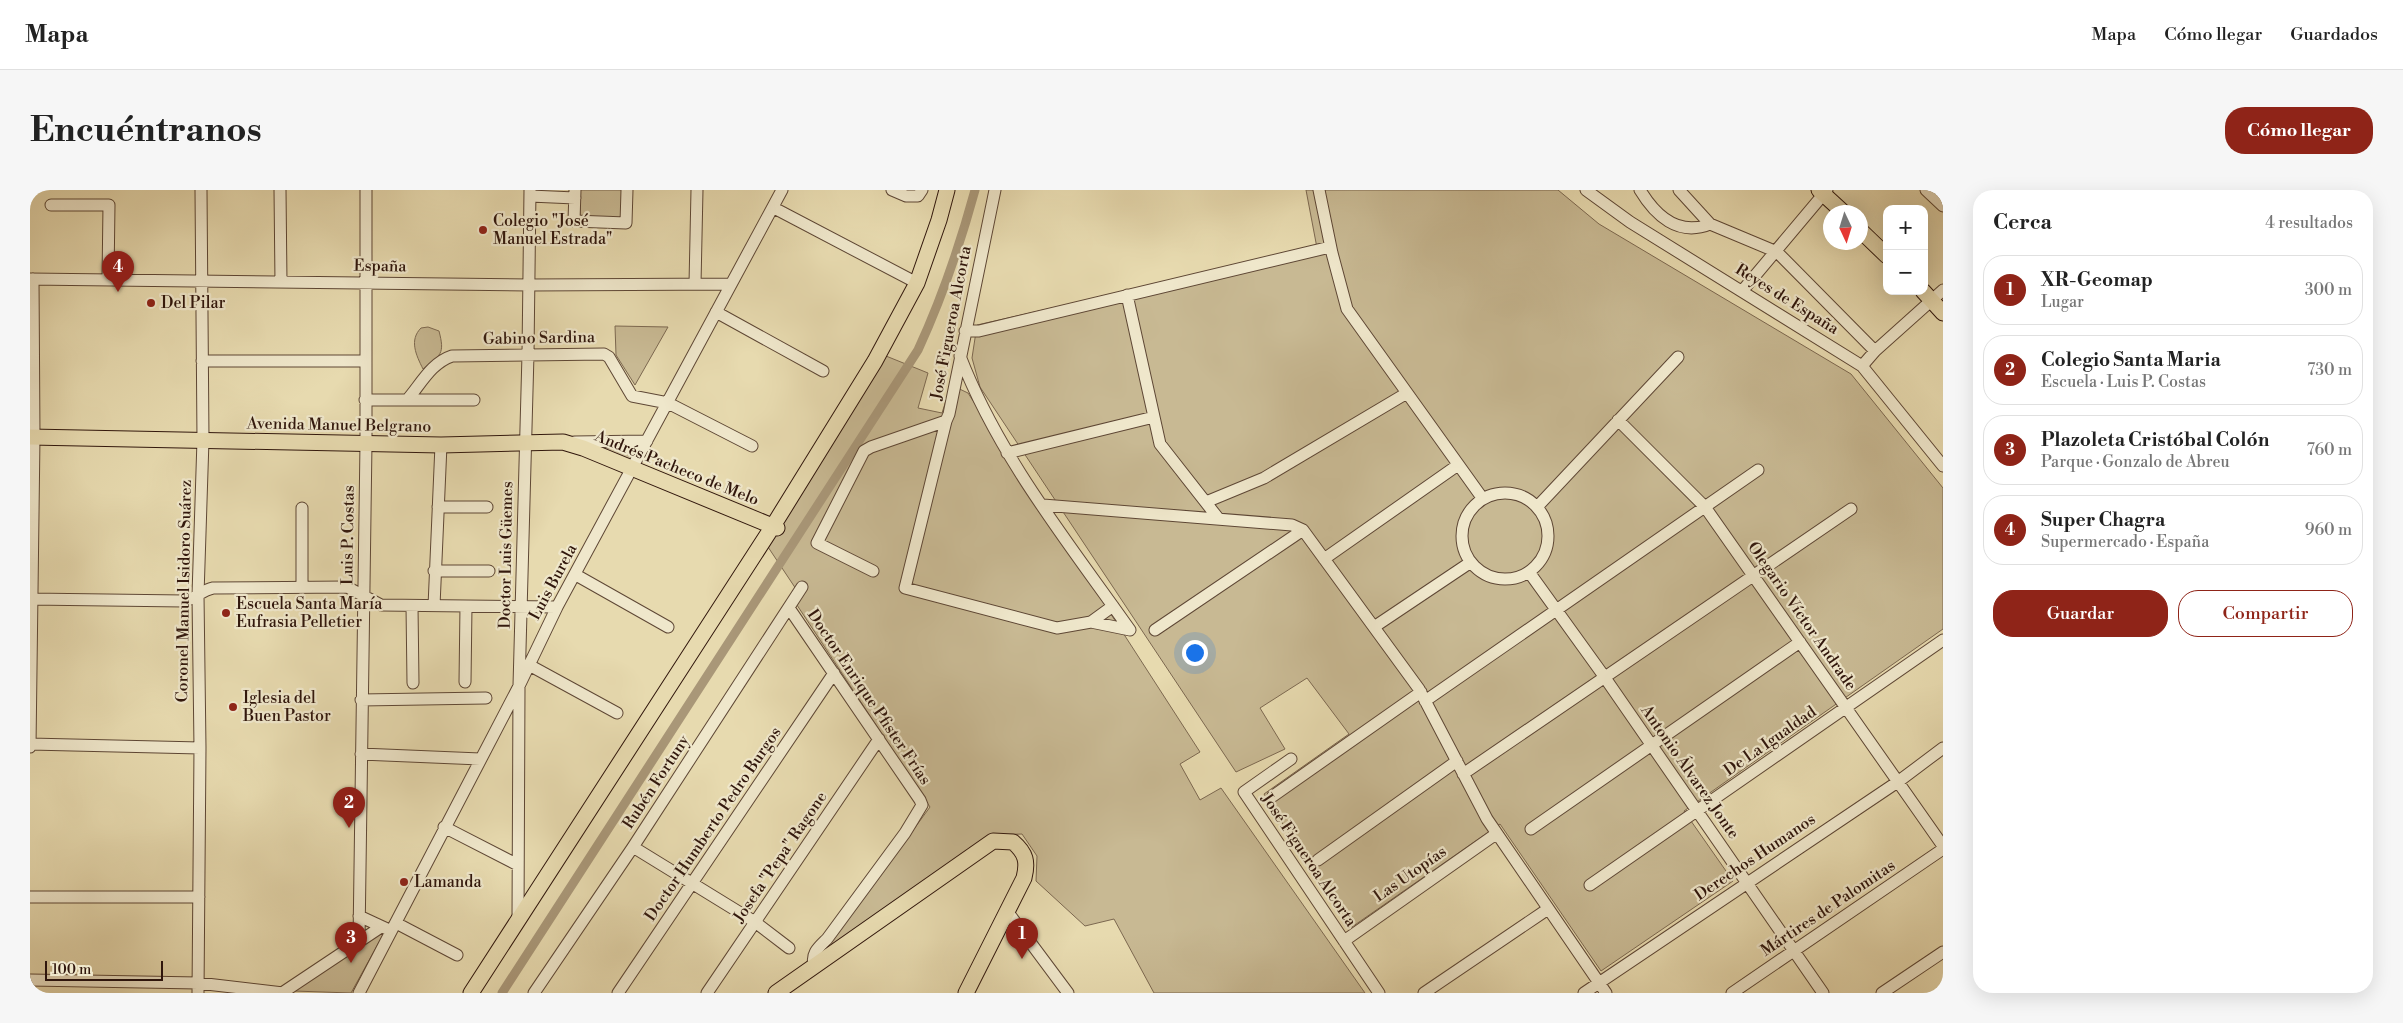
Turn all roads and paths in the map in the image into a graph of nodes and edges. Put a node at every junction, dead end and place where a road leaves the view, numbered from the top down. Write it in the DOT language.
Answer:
graph roads {
  1 [pos="201,190"];
  2 [pos="280,190"];
  3 [pos="366,190"];
  4 [pos="627,190"];
  5 [pos="697,190"];
  6 [pos="782,190"];
  7 [pos="892,190"];
  8 [pos="922,190"];
  9 [pos="947,190"];
  10 [pos="951,190"];
  11 [pos="995,190"];
  12 [pos="1319,190"];
  13 [pos="1586,190"];
  14 [pos="1640,190"];
  15 [pos="1679,190"];
  16 [pos="1926,190"];
  17 [pos="1823,191"];
  18 [pos="530,193"];
  19 [pos="575,194"];
  20 [pos="51,205"];
  21 [pos="1836,205"];
  22 [pos="1943,206"];
  23 [pos="774,208"];
  24 [pos="1710,224"];
  25 [pos="1868,238"];
  26 [pos="1330,247"];
  27 [pos="1777,252"];
  28 [pos="1883,252"];
  29 [pos="31,279"];
  30 [pos="108,280"];
  31 [pos="202,281"];
  32 [pos="281,282"];
  33 [pos="365,282"];
  34 [pos="917,283"];
  35 [pos="695,284"];
  36 [pos="730,284"];
  37 [pos="529,285"];
  38 [pos="1743,290"];
  39 [pos="1933,294"];
  40 [pos="1127,295"];
  41 [pos="716,312"];
  42 [pos="1943,313"];
  43 [pos="965,331"];
  44 [pos="1875,351"];
  45 [pos="528,354"];
  46 [pos="960,356"];
  47 [pos="1678,357"];
  48 [pos="202,361"];
  49 [pos="366,361"];
  50 [pos="1862,366"];
  51 [pos="823,371"];
  52 [pos="1407,393"];
  53 [pos="365,400"];
  54 [pos="407,400"];
  55 [pos="474,400"];
  56 [pos="668,403"];
  57 [pos="1154,417"];
  58 [pos="1618,420"];
  59 [pos="946,421"];
  60 [pos="32,437"];
  61 [pos="203,440"];
  62 [pos="647,441"];
  63 [pos="563,442"];
  64 [pos="366,443"];
  65 [pos="524,443"];
  66 [pos="441,445"];
  67 [pos="752,446"];
  68 [pos="1007,453"];
  69 [pos="1458,465"];
  70 [pos="1943,466"];
  71 [pos="632,468"];
  72 [pos="1758,470"];
  73 [pos="1483,500"];
  74 [pos="1206,502"];
  75 [pos="1043,505"];
  76 [pos="438,507"];
  77 [pos="487,507"];
  78 [pos="1537,507"];
  79 [pos="1705,507"];
  80 [pos="302,508"];
  81 [pos="1851,509"];
  82 [pos="1218,518"];
  83 [pos="31,523"];
  84 [pos="775,527"];
  85 [pos="1303,530"];
  86 [pos="1324,559"];
  87 [pos="1471,562"];
  88 [pos="434,571"];
  89 [pos="489,571"];
  90 [pos="873,571"];
  91 [pos="1529,572"];
  92 [pos="1753,574"];
  93 [pos="576,575"];
  94 [pos="802,586"];
  95 [pos="302,588"];
  96 [pos="198,595"];
  97 [pos="363,596"];
  98 [pos="30,599"];
  99 [pos="412,606"];
  100 [pos="434,606"];
  101 [pos="466,606"];
  102 [pos="1113,606"];
  103 [pos="521,607"];
  104 [pos="557,607"];
  105 [pos="789,608"];
  106 [pos="1556,610"];
  107 [pos="1091,622"];
  108 [pos="668,627"];
  109 [pos="1374,627"];
  110 [pos="1155,630"];
  111 [pos="1943,640"];
  112 [pos="1800,642"];
  113 [pos="529,665"];
  114 [pos="834,673"];
  115 [pos="1604,677"];
  116 [pos="465,682"];
  117 [pos="413,683"];
  118 [pos="519,686"];
  119 [pos="1423,696"];
  120 [pos="486,698"];
  121 [pos="361,700"];
  122 [pos="1846,707"];
  123 [pos="617,713"];
  124 [pos="879,739"];
  125 [pos="30,745"];
  126 [pos="1652,745"];
  127 [pos="200,748"];
  128 [pos="1943,748"];
  129 [pos="361,754"];
  130 [pos="480,759"];
  131 [pos="1291,759"];
  132 [pos="1457,761"];
  133 [pos="1463,774"];
  134 [pos="1899,781"];
  135 [pos="1274,796"];
  136 [pos="1697,811"];
  137 [pos="444,827"];
  138 [pos="1531,829"];
  139 [pos="1496,834"];
  140 [pos="633,847"];
  141 [pos="1943,848"];
  142 [pos="1318,860"];
  143 [pos="518,865"];
  144 [pos="1746,882"];
  145 [pos="692,883"];
  146 [pos="1590,885"];
  147 [pos="30,897"];
  148 [pos="199,897"];
  149 [pos="1548,909"];
  150 [pos="1007,911"];
  151 [pos="359,916"];
  152 [pos="518,922"];
  153 [pos="755,922"];
  154 [pos="390,927"];
  155 [pos="359,940"];
  156 [pos="1344,941"];
  157 [pos="789,948"];
  158 [pos="1793,952"];
  159 [pos="1943,952"];
  160 [pos="457,955"];
  161 [pos="814,965"];
  162 [pos="30,980"];
  163 [pos="1599,982"];
  164 [pos="198,988"];
  165 [pos="363,992"];
  166 [pos="283,993"];
  167 [pos="471,993"];
  168 [pos="479,993"];
  169 [pos="534,993"];
  170 [pos="618,993"];
  171 [pos="707,993"];
  172 [pos="776,993"];
  173 [pos="966,993"];
  174 [pos="1068,993"];
  175 [pos="1379,993"];
  176 [pos="1424,993"];
  177 [pos="1584,993"];
  178 [pos="1606,993"];
  179 [pos="1732,993"];
  180 [pos="1823,993"];
  181 [pos="1882,993"];
  1 -- 31 [label="street, Coronel Manuel Isidoro Suárez"];
  2 -- 32 [label="street"];
  3 -- 33 [label="street, Luis P. Costas"];
  4 -- 19 [label="street"];
  5 -- 35 [label="street"];
  6 -- 23 [label="street, Luis Burela"];
  7 -- 8 [label="street"];
  9 -- 34 [label="main road"];
  10 -- 84 [label="main road"];
  11 -- 43 [label="street, José Figueroa Alcorta"];
  12 -- 26 [label="street"];
  13 -- 38 [label="street, Reyes de España"];
  14 -- 24 [label="street"];
  15 -- 24 [label="street"];
  16 -- 22 [label="street"];
  17 -- 21 [label="main road"];
  17 -- 27 [label="street"];
  18 -- 19 [label="street"];
  18 -- 37 [label="street, Doctor Luis Güemes"];
  20 -- 30 [label="street"];
  23 -- 34 [label="street"];
  23 -- 36 [label="street, Luis Burela"];
  24 -- 27 [label="street"];
  25 -- 28 [label="main road"];
  26 -- 40 [label="street"];
  26 -- 52 [label="street"];
  27 -- 38 [label="street"];
  27 -- 44 [label="street"];
  29 -- 30 [label="street, España"];
  29 -- 60 [label="street"];
  30 -- 31 [label="street, España"];
  31 -- 32 [label="street, España"];
  31 -- 48 [label="street, Coronel Manuel Isidoro Suárez"];
  32 -- 33 [label="street, España"];
  33 -- 37 [label="street, España"];
  33 -- 49 [label="street, Luis P. Costas"];
  34 -- 84 [label="main road"];
  35 -- 36 [label="street, España"];
  35 -- 37 [label="street, España"];
  36 -- 41 [label="street, Luis Burela"];
  37 -- 45 [label="street, Doctor Luis Güemes"];
  38 -- 50 [label="street, Reyes de España"];
  39 -- 42 [label="main road"];
  39 -- 44 [label="street"];
  40 -- 43 [label="street"];
  40 -- 57 [label="street"];
  41 -- 51 [label="street"];
  41 -- 56 [label="street, Luis Burela"];
  43 -- 46 [label="street, José Figueroa Alcorta"];
  44 -- 50 [label="street"];
  45 -- 54 [label="street, Gabino Sardina"];
  45 -- 56 [label="street, Gabino Sardina"];
  45 -- 65 [label="street, Doctor Luis Güemes"];
  46 -- 59 [label="street, José Figueroa Alcorta"];
  46 -- 68 [label="street"];
  47 -- 58 [label="street"];
  48 -- 49 [label="street"];
  48 -- 61 [label="street, Coronel Manuel Isidoro Suárez"];
  49 -- 53 [label="street, Luis P. Costas"];
  50 -- 70 [label="street, Reyes de España"];
  52 -- 69 [label="street"];
  52 -- 74 [label="street"];
  53 -- 54 [label="street"];
  53 -- 64 [label="street, Luis P. Costas"];
  54 -- 55 [label="street"];
  56 -- 62 [label="street, Luis Burela"];
  56 -- 67 [label="street"];
  57 -- 68 [label="street"];
  57 -- 74 [label="street"];
  58 -- 78 [label="street"];
  58 -- 79 [label="street, Olegario Víctor Andrade"];
  59 -- 90 [label="street, José Figueroa Alcorta"];
  59 -- 107 [label="street"];
  60 -- 61 [label="main road, Avenida Manuel Belgrano"];
  60 -- 83 [label="street"];
  61 -- 64 [label="main road, Avenida Manuel Belgrano"];
  61 -- 96 [label="street, Coronel Manuel Isidoro Suárez"];
  62 -- 63 [label="street, Avenida Manuel Belgrano"];
  62 -- 71 [label="street, Luis Burela"];
  63 -- 65 [label="main road, Avenida Manuel Belgrano"];
  63 -- 71 [label="main road, Andrés Pacheco de Melo"];
  64 -- 66 [label="main road, Avenida Manuel Belgrano"];
  64 -- 97 [label="street, Luis P. Costas"];
  65 -- 66 [label="main road, Avenida Manuel Belgrano"];
  65 -- 103 [label="street, Doctor Luis Güemes"];
  66 -- 76 [label="street"];
  68 -- 75 [label="street"];
  69 -- 73 [label="street"];
  69 -- 86 [label="street"];
  71 -- 84 [label="main road, Andrés Pacheco de Melo"];
  71 -- 93 [label="street, Luis Burela"];
  72 -- 79 [label="street"];
  73 -- 78 [label="street"];
  73 -- 87 [label="street"];
  74 -- 82 [label="street"];
  75 -- 82 [label="street"];
  75 -- 102 [label="street"];
  76 -- 77 [label="street"];
  76 -- 88 [label="street"];
  78 -- 91 [label="street"];
  79 -- 92 [label="street, Olegario Víctor Andrade"];
  79 -- 106 [label="street"];
  80 -- 95 [label="street"];
  81 -- 92 [label="street"];
  82 -- 85 [label="street"];
  83 -- 98 [label="street"];
  84 -- 152 [label="main road"];
  84 -- 168 [label="main road"];
  85 -- 86 [label="street"];
  85 -- 110 [label="street"];
  86 -- 109 [label="street"];
  87 -- 91 [label="street"];
  87 -- 109 [label="street"];
  88 -- 89 [label="street"];
  88 -- 100 [label="street"];
  91 -- 106 [label="street, Antonio Álvarez Jonte"];
  92 -- 112 [label="street, Olegario Víctor Andrade"];
  92 -- 115 [label="street"];
  93 -- 104 [label="street, Luis Burela"];
  93 -- 108 [label="street"];
  94 -- 105 [label="street, Rubén Fortuny"];
  95 -- 96 [label="street"];
  95 -- 97 [label="street"];
  96 -- 98 [label="street"];
  96 -- 127 [label="street, Coronel Manuel Isidoro Suárez"];
  97 -- 99 [label="street"];
  97 -- 121 [label="street, Luis P. Costas"];
  98 -- 125 [label="street"];
  99 -- 100 [label="street"];
  99 -- 117 [label="street"];
  100 -- 101 [label="street"];
  101 -- 103 [label="street"];
  101 -- 116 [label="street"];
  102 -- 107 [label="street"];
  102 -- 107 [label="street"];
  103 -- 104 [label="street"];
  103 -- 118 [label="street, Doctor Luis Güemes"];
  104 -- 113 [label="street, Luis Burela"];
  105 -- 114 [label="street, Doctor Enrique Pfister Frías"];
  105 -- 140 [label="street, Rubén Fortuny"];
  106 -- 115 [label="street, Antonio Álvarez Jonte"];
  106 -- 119 [label="street"];
  109 -- 119 [label="street"];
  111 -- 122 [label="street, De La Igualdad"];
  112 -- 122 [label="street, Olegario Víctor Andrade"];
  112 -- 126 [label="street"];
  113 -- 118 [label="street, Luis Burela"];
  113 -- 123 [label="street"];
  114 -- 124 [label="street, Doctor Enrique Pfister Frías"];
  114 -- 145 [label="street, Doctor Humberto Pedro Burgos"];
  115 -- 126 [label="street, Antonio Álvarez Jonte"];
  115 -- 133 [label="street"];
  118 -- 130 [label="street, Luis Burela"];
  118 -- 143 [label="street, Doctor Luis Güemes"];
  119 -- 132 [label="street"];
  119 -- 135 [label="street"];
  120 -- 121 [label="street"];
  121 -- 129 [label="street, Luis P. Costas"];
  122 -- 134 [label="street, Olegario Víctor Andrade"];
  122 -- 136 [label="street, De La Igualdad"];
  124 -- 153 [label="street, Josefa \"Pepa\" Ragone"];
  124 -- 161 [label="street, Doctor Enrique Pfister Frías"];
  125 -- 127 [label="street"];
  126 -- 136 [label="street, Antonio Álvarez Jonte"];
  126 -- 138 [label="street"];
  127 -- 148 [label="street, Coronel Manuel Isidoro Suárez"];
  128 -- 134 [label="street, Derechos Humanos"];
  129 -- 130 [label="street"];
  129 -- 151 [label="street, Luis P. Costas"];
  130 -- 137 [label="street, Luis Burela"];
  131 -- 156 [label="street, José Figueroa Alcorta"];
  132 -- 133 [label="street"];
  132 -- 142 [label="street"];
  133 -- 139 [label="street"];
  134 -- 141 [label="street, Olegario Víctor Andrade"];
  134 -- 144 [label="street, Derechos Humanos"];
  136 -- 144 [label="street, Antonio Álvarez Jonte"];
  136 -- 146 [label="street, De La Igualdad"];
  137 -- 143 [label="street"];
  137 -- 154 [label="street, Luis Burela"];
  139 -- 149 [label="street"];
  139 -- 156 [label="street, Las Utopías"];
  140 -- 145 [label="street"];
  140 -- 169 [label="street, Rubén Fortuny"];
  141 -- 158 [label="street, Mártires de Palomitas"];
  143 -- 152 [label="street, Doctor Luis Güemes"];
  144 -- 158 [label="street, Antonio Álvarez Jonte"];
  144 -- 163 [label="street, Derechos Humanos"];
  145 -- 153 [label="street"];
  145 -- 170 [label="street, Doctor Humberto Pedro Burgos"];
  147 -- 148 [label="street"];
  148 -- 164 [label="street, Coronel Manuel Isidoro Suárez"];
  149 -- 163 [label="street"];
  149 -- 176 [label="street"];
  150 -- 161 [label="main road"];
  150 -- 173 [label="main road"];
  150 -- 174 [label="street"];
  151 -- 154 [label="street"];
  151 -- 155 [label="street, Luis P. Costas"];
  152 -- 167 [label="main road"];
  153 -- 157 [label="street"];
  153 -- 171 [label="street, Josefa \"Pepa\" Ragone"];
  154 -- 155 [label="street"];
  154 -- 160 [label="street"];
  154 -- 165 [label="street, Luis Burela"];
  155 -- 166 [label="street"];
  156 -- 175 [label="street, José Figueroa Alcorta"];
  158 -- 179 [label="street, Mártires de Palomitas"];
  158 -- 180 [label="street, Antonio Álvarez Jonte"];
  159 -- 181 [label="street"];
  161 -- 172 [label="main road"];
  162 -- 164 [label="street"];
  163 -- 177 [label="street, Derechos Humanos"];
  163 -- 178 [label="street"];
  164 -- 166 [label="street"];
}
